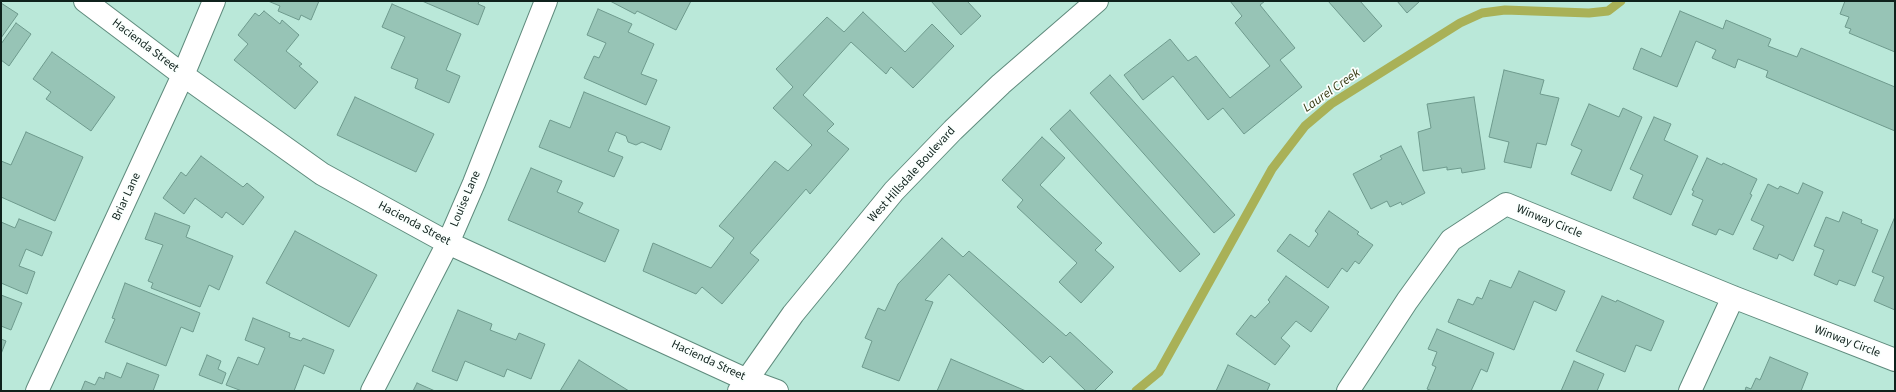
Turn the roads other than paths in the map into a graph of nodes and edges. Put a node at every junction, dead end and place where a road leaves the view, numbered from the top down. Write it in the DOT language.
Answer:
graph roads {
  1 [pos="85,1"];
  2 [pos="214,1"];
  3 [pos="546,1"];
  4 [pos="1097,1"];
  5 [pos="183,75"];
  6 [pos="448,243"];
  7 [pos="1733,297"];
  8 [pos="1895,360"];
  9 [pos="743,385"];
  10 [pos="37,391"];
  11 [pos="372,391"];
  12 [pos="777,391"];
  13 [pos="1348,391"];
  14 [pos="1690,391"];
  1 -- 5 [label="street, Hacienda Street"];
  2 -- 5 [label="street, Briar Lane"];
  3 -- 6 [label="street, Louise Lane"];
  4 -- 9 [label="street, West Hillsdale Boulevard"];
  5 -- 6 [label="street, Hacienda Street"];
  5 -- 10 [label="street, Briar Lane"];
  6 -- 9 [label="street, Hacienda Street"];
  6 -- 11 [label="street, Louise Lane"];
  7 -- 8 [label="street, Winway Circle"];
  7 -- 13 [label="street, Winway Circle"];
  7 -- 14 [label="street"];
  9 -- 12 [label="street, Hacienda Street"];
}
